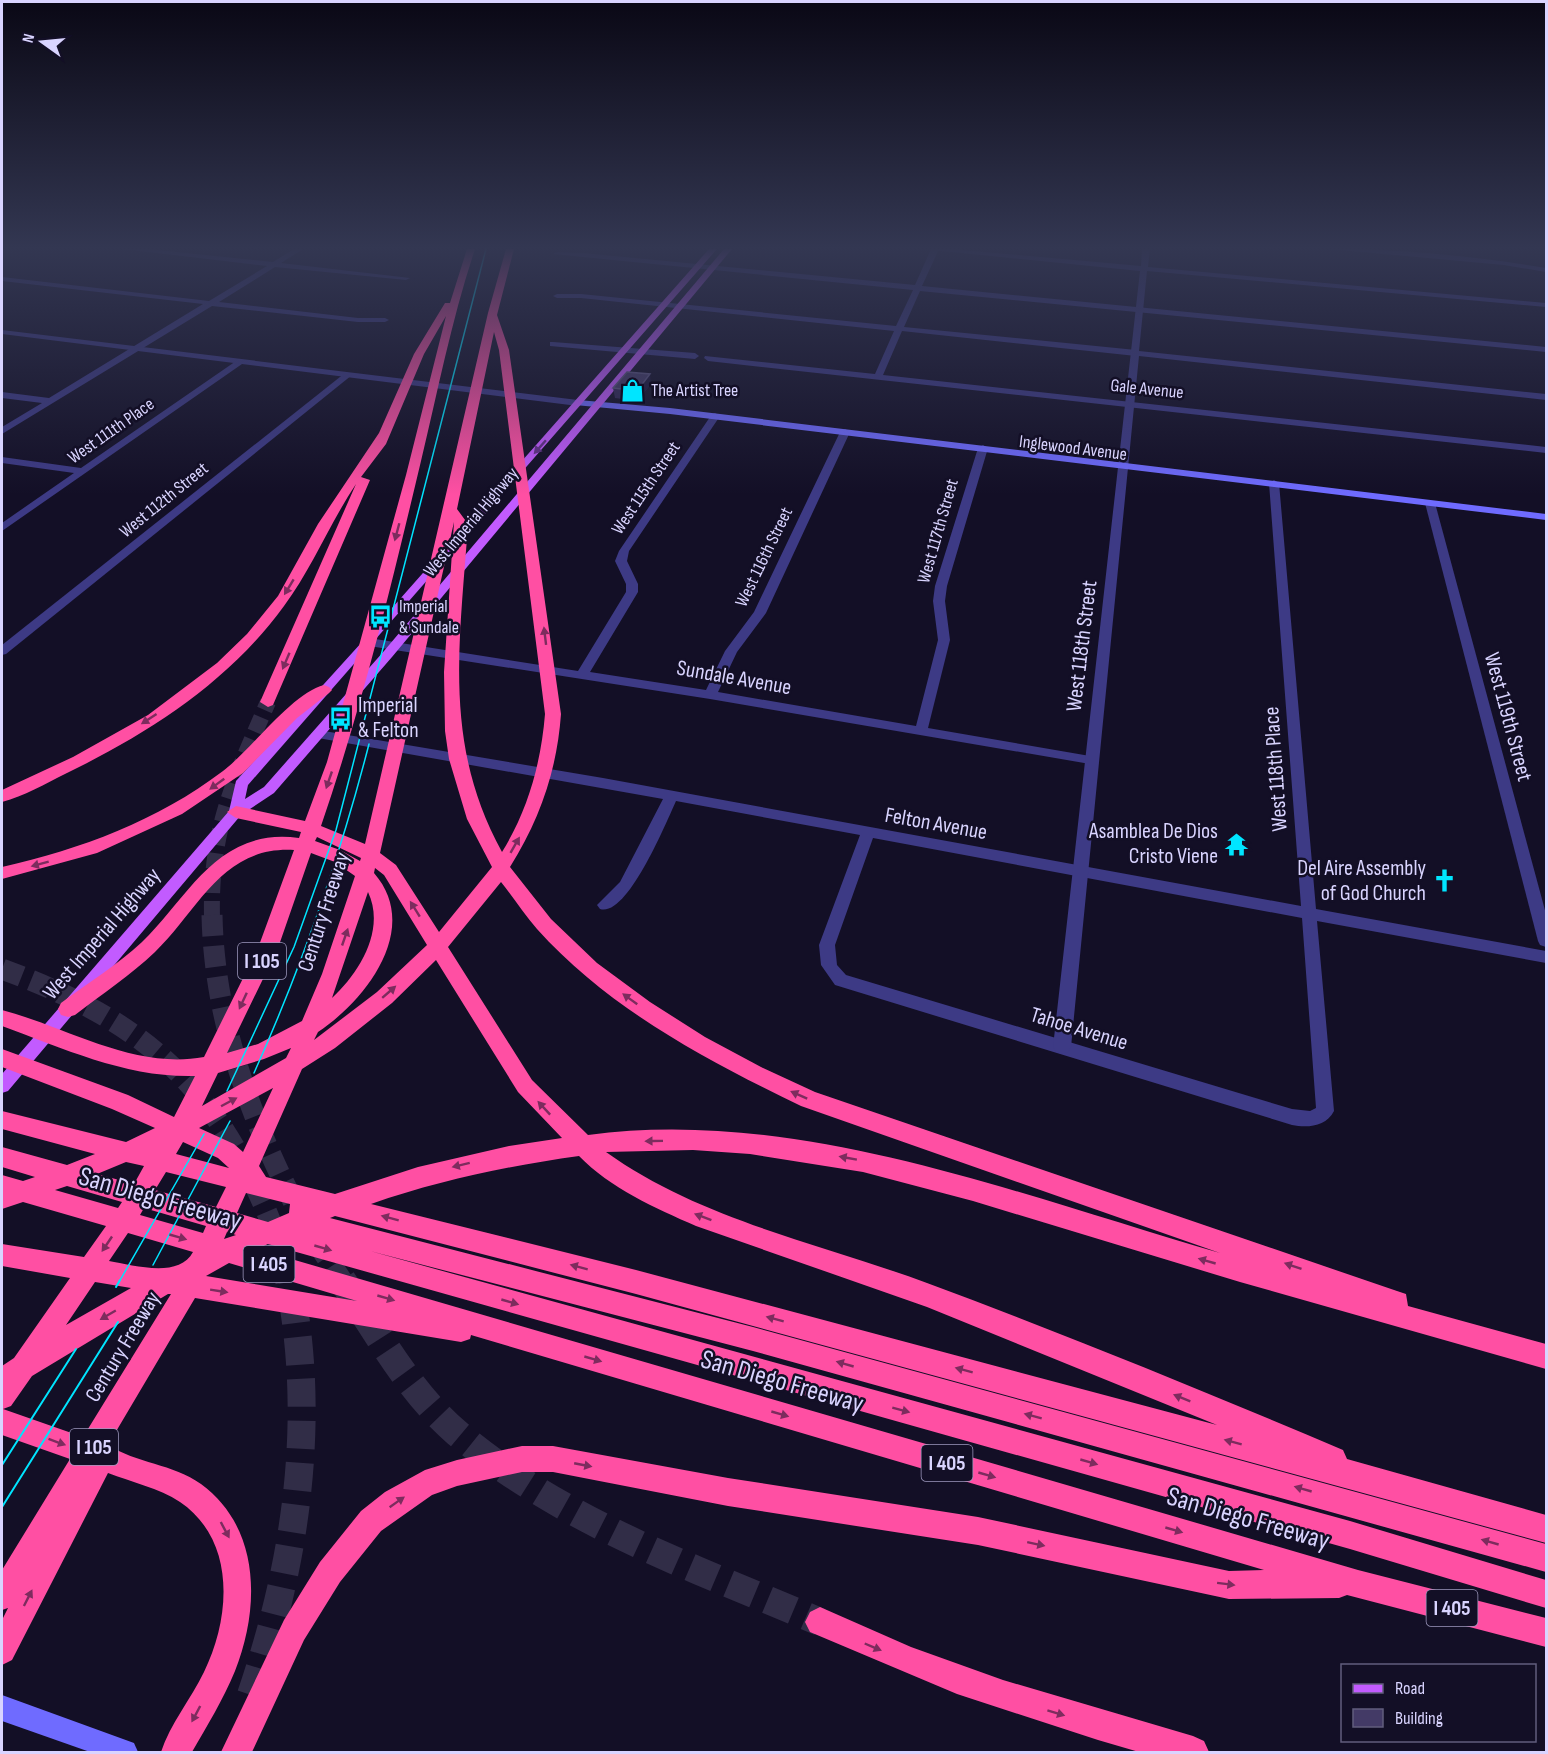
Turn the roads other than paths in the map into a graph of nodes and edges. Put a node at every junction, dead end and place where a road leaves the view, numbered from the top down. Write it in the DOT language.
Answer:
graph roads {
  1 [pos="166,331"];
  2 [pos="434,331"];
  3 [pos="447,331"];
  4 [pos="489,331"];
  5 [pos="498,331"];
  6 [pos="641,331"];
  7 [pos="659,331"];
  8 [pos="898,331"];
  9 [pos="915,331"];
  10 [pos="1138,331"];
  11 [pos="1352,331"];
  12 [pos="2,332"];
  13 [pos="553,344"];
  14 [pos="136,349"];
  15 [pos="625,349"];
  16 [pos="642,350"];
  17 [pos="1546,350"];
  18 [pos="1136,353"];
  19 [pos="695,356"];
  20 [pos="708,358"];
  21 [pos="239,362"];
  22 [pos="348,375"];
  23 [pos="878,376"];
  24 [pos="2,394"];
  25 [pos="1546,397"];
  26 [pos="48,401"];
  27 [pos="578,403"];
  28 [pos="1132,404"];
  29 [pos="596,405"];
  30 [pos="713,419"];
  31 [pos="2,431"];
  32 [pos="384,434"];
  33 [pos="844,434"];
  34 [pos="1546,450"];
  35 [pos="982,451"];
  36 [pos="2,460"];
  37 [pos="1125,468"];
  38 [pos="83,471"];
  39 [pos="1274,486"];
  40 [pos="1431,505"];
  41 [pos="451,509"];
  42 [pos="1546,517"];
  43 [pos="1546,522"];
  44 [pos="2,528"];
  45 [pos="369,642"];
  46 [pos="395,646"];
  47 [pos="2,651"];
  48 [pos="582,675"];
  49 [pos="324,690"];
  50 [pos="710,695"];
  51 [pos="268,702"];
  52 [pos="921,731"];
  53 [pos="318,734"];
  54 [pos="1090,760"];
  55 [pos="2,796"];
  56 [pos="672,796"];
  57 [pos="236,812"];
  58 [pos="868,834"];
  59 [pos="1081,872"];
  60 [pos="2,873"];
  61 [pos="605,905"];
  62 [pos="1308,914"];
  63 [pos="1546,941"];
  64 [pos="1546,957"];
  65 [pos="68,1009"];
  66 [pos="2,1018"];
  67 [pos="1062,1047"];
  68 [pos="2,1058"];
  69 [pos="2,1086"];
  70 [pos="1316,1119"];
  71 [pos="2,1120"];
  72 [pos="3,1158"];
  73 [pos="2,1185"];
  74 [pos="275,1190"];
  75 [pos="2,1199"];
  76 [pos="2,1256"];
  77 [pos="183,1297"];
  78 [pos="537,1343"];
  79 [pos="1546,1356"];
  80 [pos="2,1380"];
  81 [pos="2,1397"];
  82 [pos="2,1422"];
  83 [pos="1411,1490"];
  84 [pos="1546,1529"];
  85 [pos="1546,1558"];
  86 [pos="1358,1584"];
  87 [pos="1546,1594"];
  88 [pos="2,1596"];
  89 [pos="820,1622"];
  90 [pos="1546,1633"];
  91 [pos="2,1650"];
  92 [pos="2,1708"];
  93 [pos="125,1752"];
  94 [pos="176,1752"];
  95 [pos="236,1752"];
  96 [pos="1193,1752"];
  1 -- 14 [label="street"];
  2 -- 32 [label="highway"];
  3 -- 81 [label="highway, Century Freeway / I 105, one-way"];
  4 -- 41 [label="highway, Century Freeway / I 105"];
  75 -- 5 [label="highway, one-way"];
  6 -- 15 [label="main road, West Imperial Highway"];
  7 -- 16 [label="main road, West Imperial Highway"];
  8 -- 23 [label="street"];
  9 -- 18 [label="street"];
  10 -- 18 [label="street, West 118th Street"];
  11 -- 17 [label="street"];
  12 -- 14 [label="street"];
  13 -- 15 [label="street"];
  14 -- 21 [label="street"];
  14 -- 26 [label="street"];
  15 -- 16 [label="street"];
  15 -- 27 [label="main road, West Imperial Highway"];
  16 -- 19 [label="street"];
  16 -- 29 [label="main road, West Imperial Highway"];
  18 -- 25 [label="street"];
  18 -- 28 [label="street, West 118th Street"];
  20 -- 23 [label="street, Gale Avenue"];
  21 -- 22 [label="street"];
  21 -- 38 [label="street, West 111th Place"];
  22 -- 27 [label="street"];
  22 -- 47 [label="street, West 112th Street"];
  23 -- 28 [label="street, Gale Avenue"];
  24 -- 26 [label="street"];
  26 -- 31 [label="street"];
  27 -- 29 [label="main road, Inglewood Avenue"];
  27 -- 45 [label="main road, West Imperial Highway, one-way"];
  28 -- 34 [label="street, Gale Avenue"];
  28 -- 37 [label="street, West 118th Street"];
  29 -- 30 [label="main road, Inglewood Avenue"];
  29 -- 46 [label="main road, West Imperial Highway"];
  30 -- 33 [label="main road, Inglewood Avenue"];
  30 -- 48 [label="street, West 115th Street"];
  32 -- 51 [label="highway, one-way"];
  32 -- 55 [label="highway, one-way"];
  33 -- 35 [label="main road, Inglewood Avenue"];
  33 -- 50 [label="street, West 116th Street"];
  35 -- 37 [label="main road, Inglewood Avenue"];
  35 -- 52 [label="street, West 117th Street"];
  36 -- 38 [label="street"];
  37 -- 39 [label="main road, Inglewood Avenue"];
  37 -- 54 [label="street, West 118th Street"];
  38 -- 44 [label="street, West 111th Place"];
  39 -- 40 [label="main road, Inglewood Avenue"];
  39 -- 62 [label="street, West 118th Place"];
  40 -- 42 [label="main road, Inglewood Avenue"];
  40 -- 43 [label="main road, Inglewood Avenue"];
  40 -- 63 [label="street, West 119th Street"];
  77 -- 41 [label="highway, Century Freeway / I 105, one-way"];
  79 -- 41 [label="highway, one-way"];
  45 -- 46 [label="street, Sundale Avenue"];
  45 -- 49 [label="main road, West Imperial Highway"];
  46 -- 48 [label="street, Sundale Avenue"];
  46 -- 53 [label="main road, West Imperial Highway"];
  48 -- 50 [label="street, Sundale Avenue"];
  49 -- 57 [label="main road, West Imperial Highway"];
  49 -- 60 [label="highway, one-way"];
  50 -- 52 [label="street, Sundale Avenue"];
  52 -- 54 [label="street, Sundale Avenue"];
  53 -- 56 [label="street, Felton Avenue"];
  53 -- 57 [label="main road, West Imperial Highway"];
  54 -- 59 [label="street, West 118th Street"];
  56 -- 58 [label="street, Felton Avenue"];
  56 -- 61 [label="street"];
  57 -- 65 [label="main road, West Imperial Highway"];
  83 -- 57 [label="highway, one-way"];
  58 -- 59 [label="street, Felton Avenue"];
  58 -- 67 [label="street, Tahoe Avenue"];
  59 -- 62 [label="street, Felton Avenue"];
  59 -- 67 [label="street, West 118th Street"];
  62 -- 64 [label="street, Felton Avenue"];
  62 -- 70 [label="street, West 118th Place"];
  65 -- 66 [label="highway"];
  65 -- 69 [label="main road, West Imperial Highway"];
  67 -- 70 [label="street, Tahoe Avenue"];
  68 -- 74 [label="highway"];
  71 -- 74 [label="highway, San Diego Freeway"];
  72 -- 87 [label="highway, one-way"];
  73 -- 78 [label="highway, San Diego Freeway / I 405, one-way"];
  83 -- 74 [label="highway, San Diego Freeway, one-way"];
  85 -- 74 [label="highway, one-way"];
  76 -- 78 [label="highway, one-way"];
  77 -- 88 [label="highway, Century Freeway / I 105"];
  91 -- 77 [label="highway, one-way"];
  78 -- 86 [label="highway, San Diego Freeway / I 405, one-way"];
  79 -- 80 [label="highway, one-way"];
  82 -- 94 [label="highway, one-way"];
  83 -- 84 [label="highway, San Diego Freeway"];
  86 -- 90 [label="highway, San Diego Freeway / I 405"];
  95 -- 86 [label="highway, one-way"];
  89 -- 96 [label="highway, one-way"];
  92 -- 93 [label="main road"];
}
